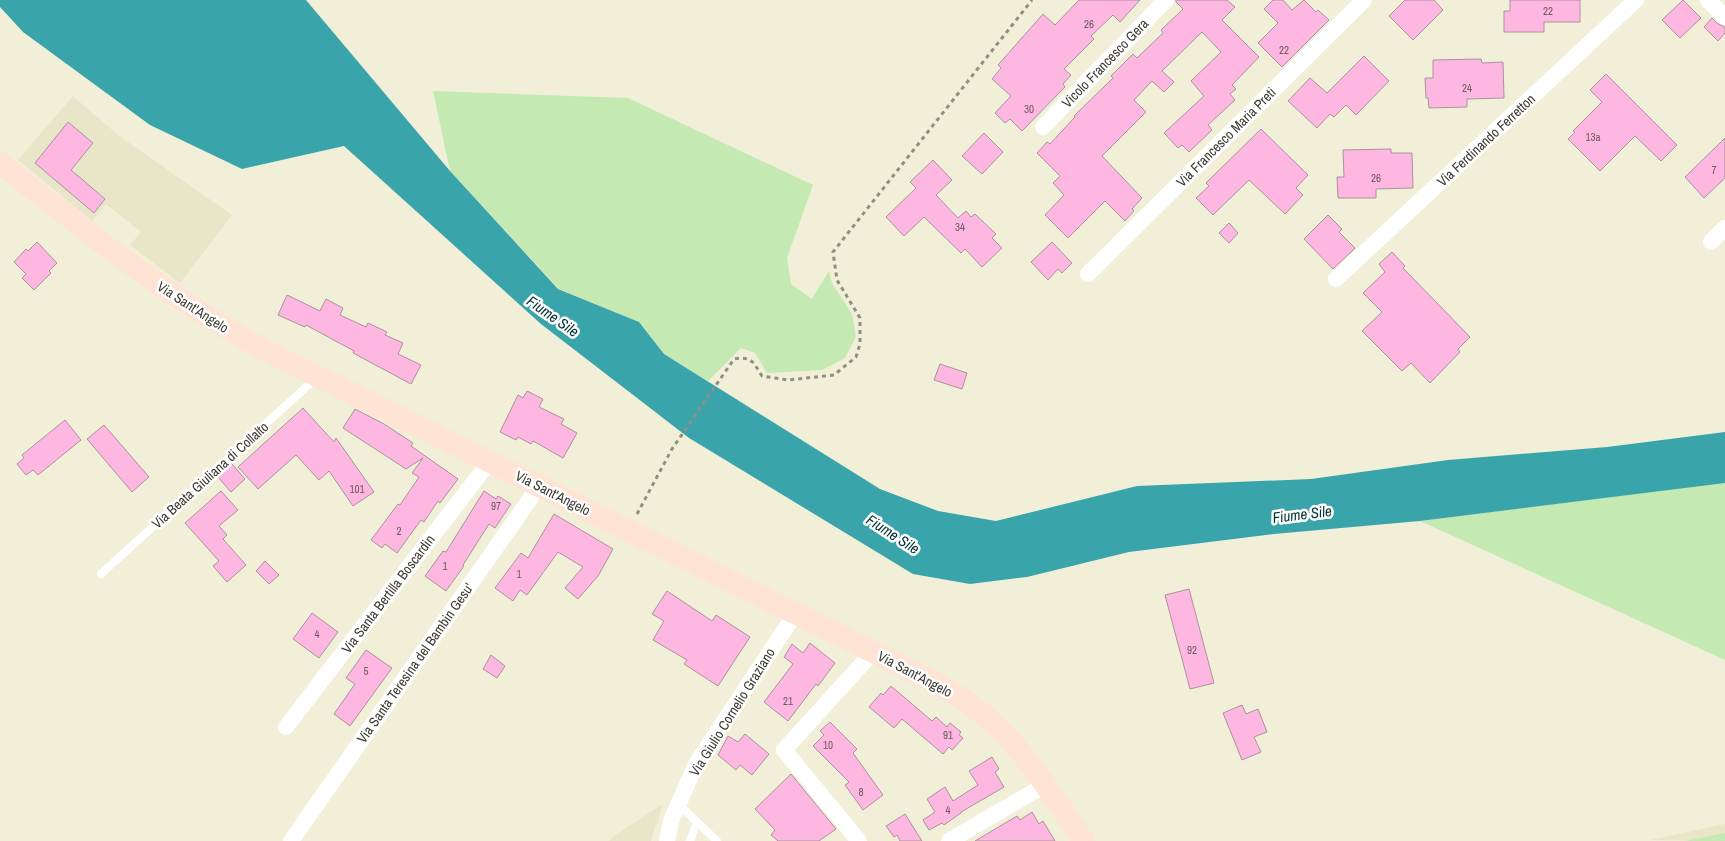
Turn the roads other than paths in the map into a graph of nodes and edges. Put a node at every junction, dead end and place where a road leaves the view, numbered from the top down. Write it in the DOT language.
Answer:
graph roads {
  1 [pos="1166,0"];
  2 [pos="1364,0"];
  3 [pos="1636,0"];
  4 [pos="1708,0"];
  5 [pos="1725,17"];
  6 [pos="1044,126"];
  7 [pos="0,163"];
  8 [pos="1725,228"];
  9 [pos="1711,242"];
  10 [pos="1088,274"];
  11 [pos="1336,279"];
  12 [pos="319,376"];
  13 [pos="490,461"];
  14 [pos="539,486"];
  15 [pos="101,574"];
  16 [pos="795,614"];
  17 [pos="873,652"];
  18 [pos="286,727"];
  19 [pos="1045,785"];
  20 [pos="678,804"];
  21 [pos="696,822"];
  22 [pos="291,841"];
  23 [pos="667,841"];
  24 [pos="690,841"];
  25 [pos="717,841"];
  26 [pos="859,841"];
  27 [pos="949,841"];
  28 [pos="1084,841"];
  1 -- 6 [label="street, Vicolo Francesco Gera"];
  2 -- 10 [label="street, Via Francesco Maria Preti"];
  3 -- 11 [label="street, Via Ferdinando Ferretton"];
  4 -- 5 [label="street"];
  7 -- 12 [label="street, Via Sant'Angelo"];
  8 -- 9 [label="street"];
  12 -- 13 [label="street, Via Sant'Angelo"];
  12 -- 15 [label="lane, Via Beata Giuliana di Collalto"];
  13 -- 14 [label="street, Via Sant'Angelo"];
  13 -- 18 [label="street, Via Santa Bertilla Boscardin"];
  14 -- 16 [label="street, Via Sant'Angelo"];
  14 -- 22 [label="street, Via Santa Teresina del Bambin Gesu'"];
  16 -- 17 [label="street, Via Sant'Angelo"];
  16 -- 20 [label="street, Via Giulio Cornelio Graziano"];
  17 -- 19 [label="street, Via Sant'Angelo"];
  17 -- 26 [label="street"];
  19 -- 27 [label="street"];
  19 -- 28 [label="street, Via Sant'Angelo"];
  20 -- 21 [label="lane"];
  20 -- 23 [label="street, Via Giulio Cornelio Graziano"];
  21 -- 24 [label="lane"];
  21 -- 25 [label="lane"];
}
